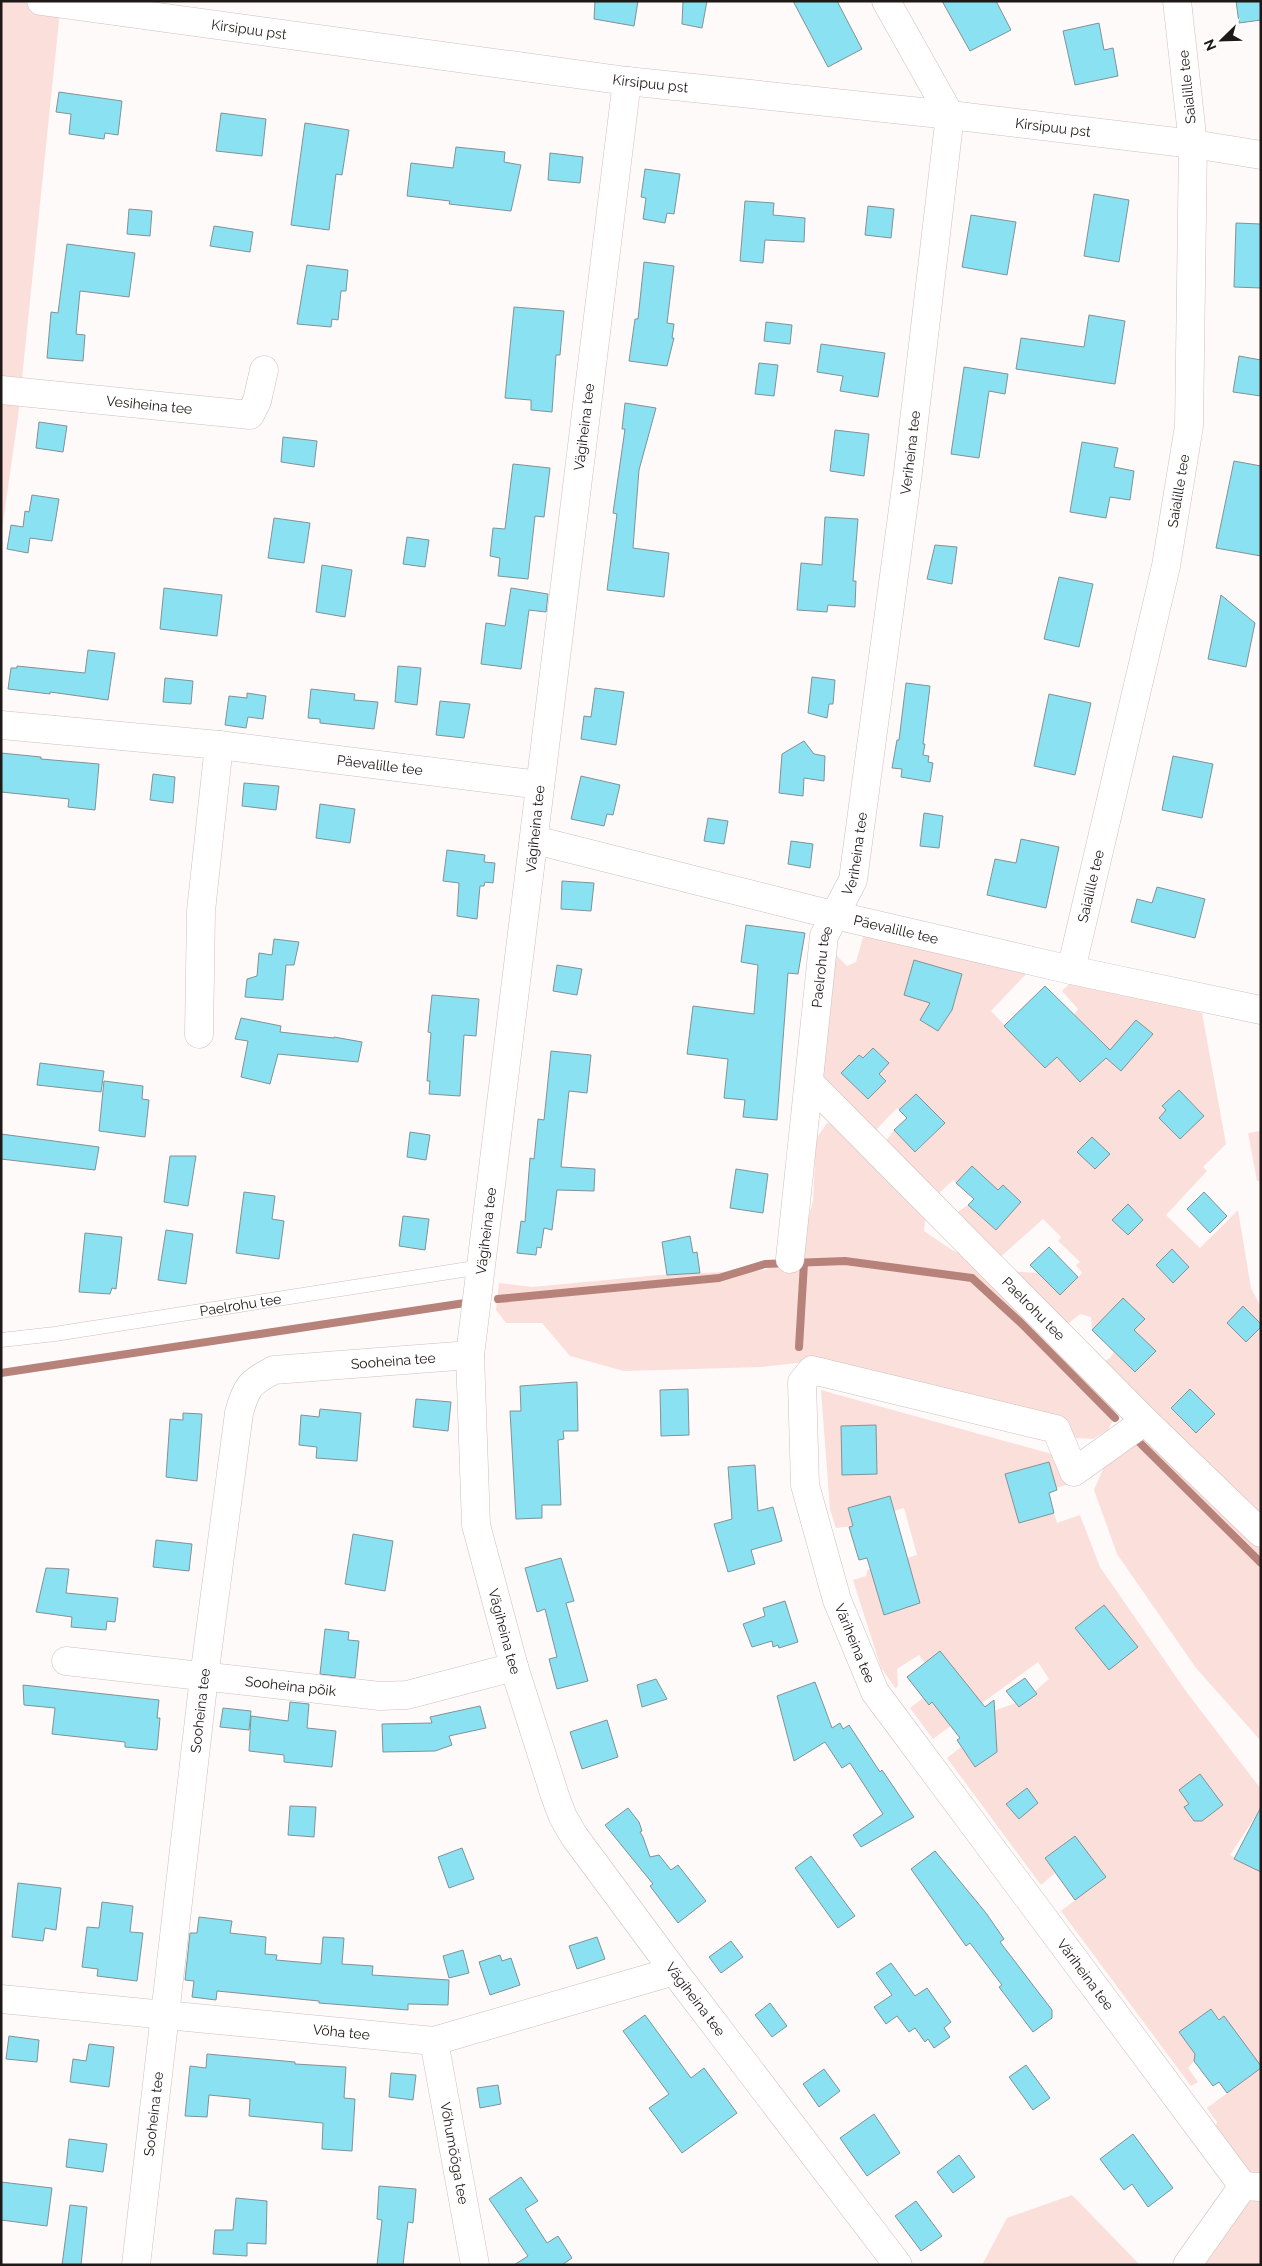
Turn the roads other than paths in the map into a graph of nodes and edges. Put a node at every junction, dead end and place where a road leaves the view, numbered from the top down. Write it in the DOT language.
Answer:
graph roads {
  1 [pos="41,1"];
  2 [pos="886,1"];
  3 [pos="1177,1"];
  4 [pos="627,81"];
  5 [pos="950,115"];
  6 [pos="1193,144"];
  7 [pos="1261,155"];
  8 [pos="264,370"];
  9 [pos="1,390"];
  10 [pos="1,725"];
  11 [pos="219,745"];
  12 [pos="540,785"];
  13 [pos="535,840"];
  14 [pos="836,915"];
  15 [pos="1071,970"];
  16 [pos="1261,1010"];
  17 [pos="199,1034"];
  18 [pos="809,1082"];
  19 [pos="790,1259"];
  20 [pos="481,1267"];
  21 [pos="1,1340"];
  22 [pos="470,1355"];
  23 [pos="1145,1421"];
  24 [pos="1261,1533"];
  25 [pos="66,1661"];
  26 [pos="514,1667"];
  27 [pos="204,1677"];
  28 [pos="674,1972"];
  29 [pos="1,1999"];
  30 [pos="164,2013"];
  31 [pos="434,2041"];
  32 [pos="1252,2186"];
  33 [pos="136,2265"];
  34 [pos="475,2265"];
  35 [pos="898,2265"];
  36 [pos="1186,2265"];
  1 -- 4 [label="street, Kirsipuu pst"];
  2 -- 5 [label="street"];
  3 -- 6 [label="street, Saialille tee"];
  4 -- 5 [label="street, Kirsipuu pst"];
  4 -- 12 [label="street, Vägiheina tee"];
  5 -- 6 [label="street, Kirsipuu pst"];
  5 -- 14 [label="street, Veriheina tee"];
  6 -- 7 [label="street, Kirsipuu pst"];
  6 -- 15 [label="street, Saialille tee"];
  8 -- 9 [label="street, Vesiheina tee"];
  10 -- 11 [label="street, Päevalille tee"];
  11 -- 12 [label="street, Päevalille tee"];
  11 -- 17 [label="street"];
  12 -- 13 [label="street, Vägiheina tee"];
  13 -- 14 [label="street, Päevalille tee"];
  13 -- 20 [label="street, Vägiheina tee"];
  14 -- 15 [label="street, Päevalille tee"];
  14 -- 18 [label="street, Paelrohu tee"];
  15 -- 16 [label="street, Päevalille tee"];
  18 -- 19 [label="street, Paelrohu tee"];
  18 -- 23 [label="street, Paelrohu tee"];
  20 -- 21 [label="lane, Paelrohu tee"];
  20 -- 22 [label="street, Vägiheina tee"];
  22 -- 26 [label="street, Vägiheina tee"];
  22 -- 27 [label="street, Sooheina tee"];
  23 -- 24 [label="street, Paelrohu tee"];
  23 -- 32 [label="street, Väriheina tee"];
  25 -- 27 [label="street, Sooheina põik"];
  26 -- 27 [label="street, Sooheina põik"];
  26 -- 28 [label="street, Vägiheina tee"];
  27 -- 30 [label="street, Sooheina tee"];
  28 -- 31 [label="street, Võha tee"];
  28 -- 35 [label="street, Vägiheina tee"];
  29 -- 30 [label="street, Võha tee"];
  30 -- 31 [label="street, Võha tee"];
  30 -- 33 [label="street, Sooheina tee"];
  31 -- 34 [label="street, Võhumõõga tee"];
  32 -- 36 [label="street"];
}
